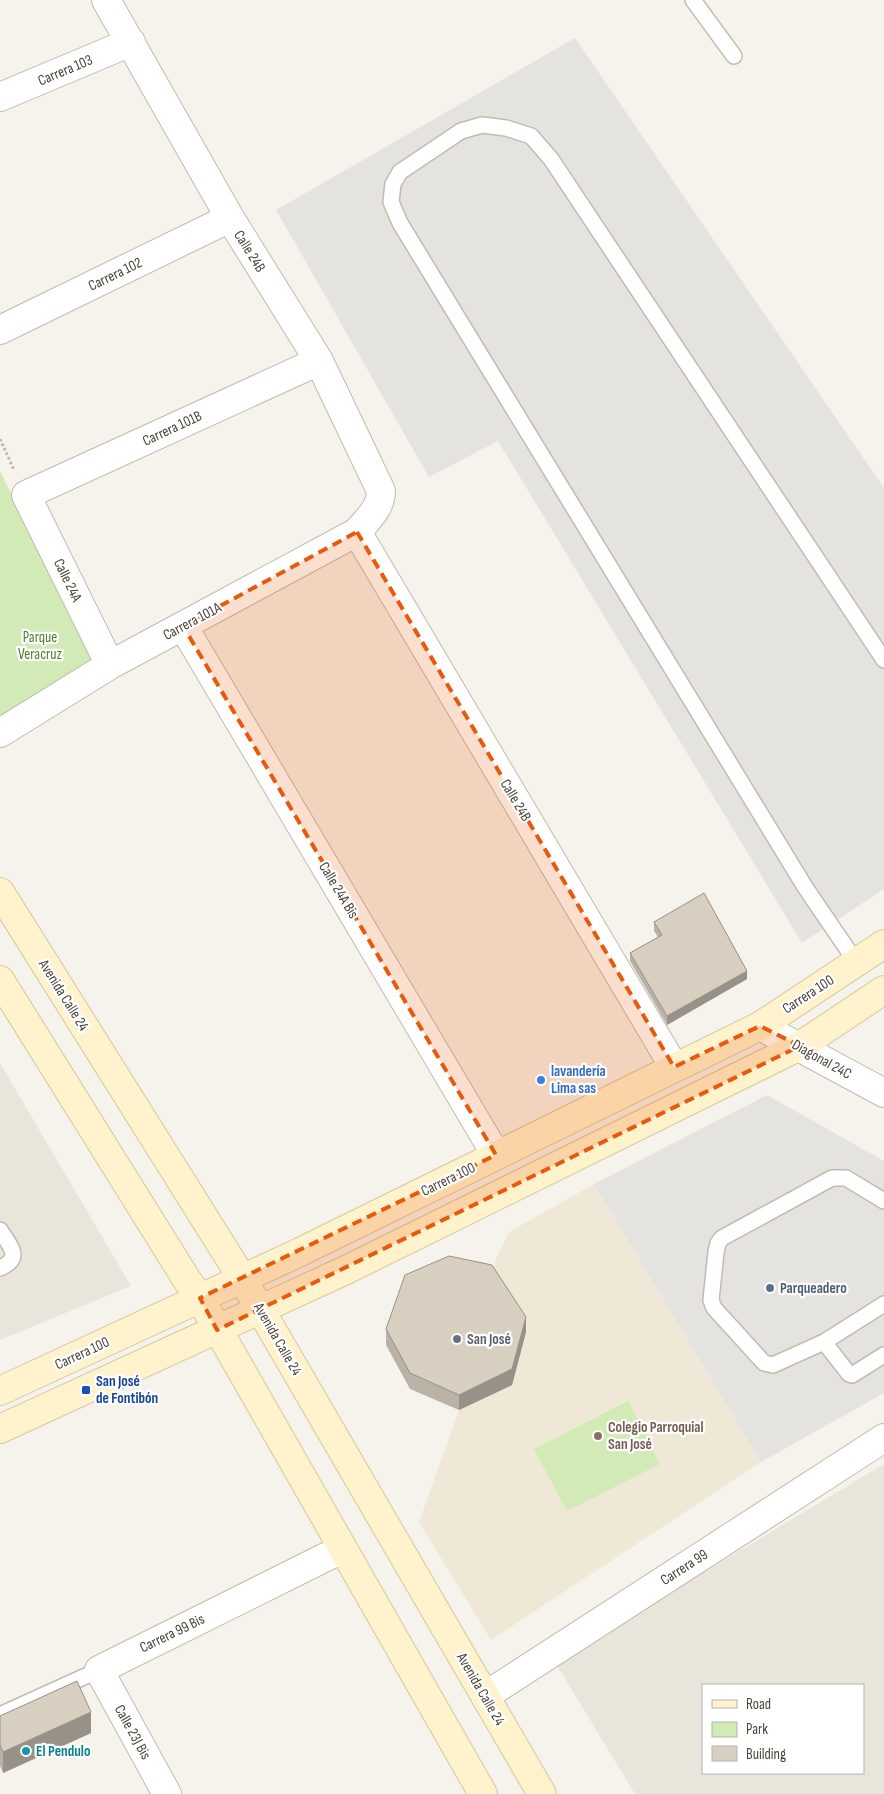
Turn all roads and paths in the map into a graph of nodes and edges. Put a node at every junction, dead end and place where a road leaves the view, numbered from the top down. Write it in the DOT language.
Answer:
graph roads {
  1 [pos="106,0"];
  2 [pos="693,0"];
  3 [pos="131,42"];
  4 [pos="734,56"];
  5 [pos="0,98"];
  6 [pos="230,218"];
  7 [pos="0,330"];
  8 [pos="318,361"];
  9 [pos="26,495"];
  10 [pos="378,505"];
  11 [pos="357,532"];
  12 [pos="183,626"];
  13 [pos="884,660"];
  14 [pos="110,665"];
  15 [pos="0,733"];
  16 [pos="0,892"];
  17 [pos="884,944"];
  18 [pos="856,962"];
  19 [pos="0,980"];
  20 [pos="884,990"];
  21 [pos="760,1026"];
  22 [pos="800,1046"];
  23 [pos="674,1067"];
  24 [pos="884,1093"];
  25 [pos="496,1155"];
  26 [pos="884,1201"];
  27 [pos="0,1230"];
  28 [pos="0,1268"];
  29 [pos="242,1278"];
  30 [pos="200,1298"];
  31 [pos="884,1304"];
  32 [pos="261,1309"];
  33 [pos="217,1330"];
  34 [pos="824,1342"];
  35 [pos="884,1355"];
  36 [pos="0,1391"];
  37 [pos="0,1429"];
  38 [pos="884,1438"];
  39 [pos="342,1549"];
  40 [pos="99,1670"];
  41 [pos="485,1696"];
  42 [pos="0,1715"];
  43 [pos="167,1794"];
  44 [pos="483,1794"];
  45 [pos="542,1794"];
  1 -- 3 [label="street, Calle 24B"];
  2 -- 4 [label="lane"];
  3 -- 5 [label="street, Carrera 103"];
  3 -- 6 [label="street, Calle 24B"];
  6 -- 7 [label="street, Carrera 102"];
  6 -- 8 [label="street, Calle 24B"];
  8 -- 9 [label="street, Carrera 101B"];
  8 -- 10 [label="street, Calle 24B"];
  9 -- 14 [label="street, Calle 24A"];
  10 -- 11 [label="street, Carrera 101A"];
  11 -- 12 [label="street, Carrera 101A"];
  11 -- 23 [label="street, Calle 24B"];
  12 -- 14 [label="street, Carrera 101A"];
  12 -- 25 [label="street, Calle 24A Bis"];
  13 -- 18 [label="lane"];
  14 -- 15 [label="street, Carrera 101A"];
  16 -- 29 [label="main road, Avenida Calle 24"];
  17 -- 18 [label="main road, Carrera 100"];
  18 -- 21 [label="main road, Carrera 100"];
  19 -- 30 [label="main road"];
  20 -- 22 [label="main road"];
  21 -- 22 [label="street, Diagonal 24C"];
  21 -- 23 [label="main road, Carrera 100"];
  22 -- 24 [label="street, Diagonal 24C"];
  22 -- 32 [label="main road"];
  23 -- 25 [label="main road, Carrera 100"];
  25 -- 29 [label="main road, Carrera 100"];
  26 -- 34 [label="lane"];
  27 -- 28 [label="lane"];
  29 -- 30 [label="main road, Carrera 100"];
  29 -- 32 [label="main road, Avenida Calle 24"];
  30 -- 33 [label="main road"];
  30 -- 36 [label="main road, Carrera 100"];
  31 -- 34 [label="lane"];
  32 -- 33 [label="main road"];
  32 -- 41 [label="main road, Avenida Calle 24"];
  33 -- 37 [label="main road"];
  33 -- 39 [label="main road"];
  34 -- 35 [label="lane"];
  38 -- 41 [label="street, Carrera 99"];
  39 -- 40 [label="street, Carrera 99 Bis"];
  39 -- 44 [label="main road"];
  40 -- 42 [label="lane, Carrera 99 Bis"];
  40 -- 43 [label="street, Calle 23J Bis"];
  41 -- 45 [label="main road, Avenida Calle 24"];
}
